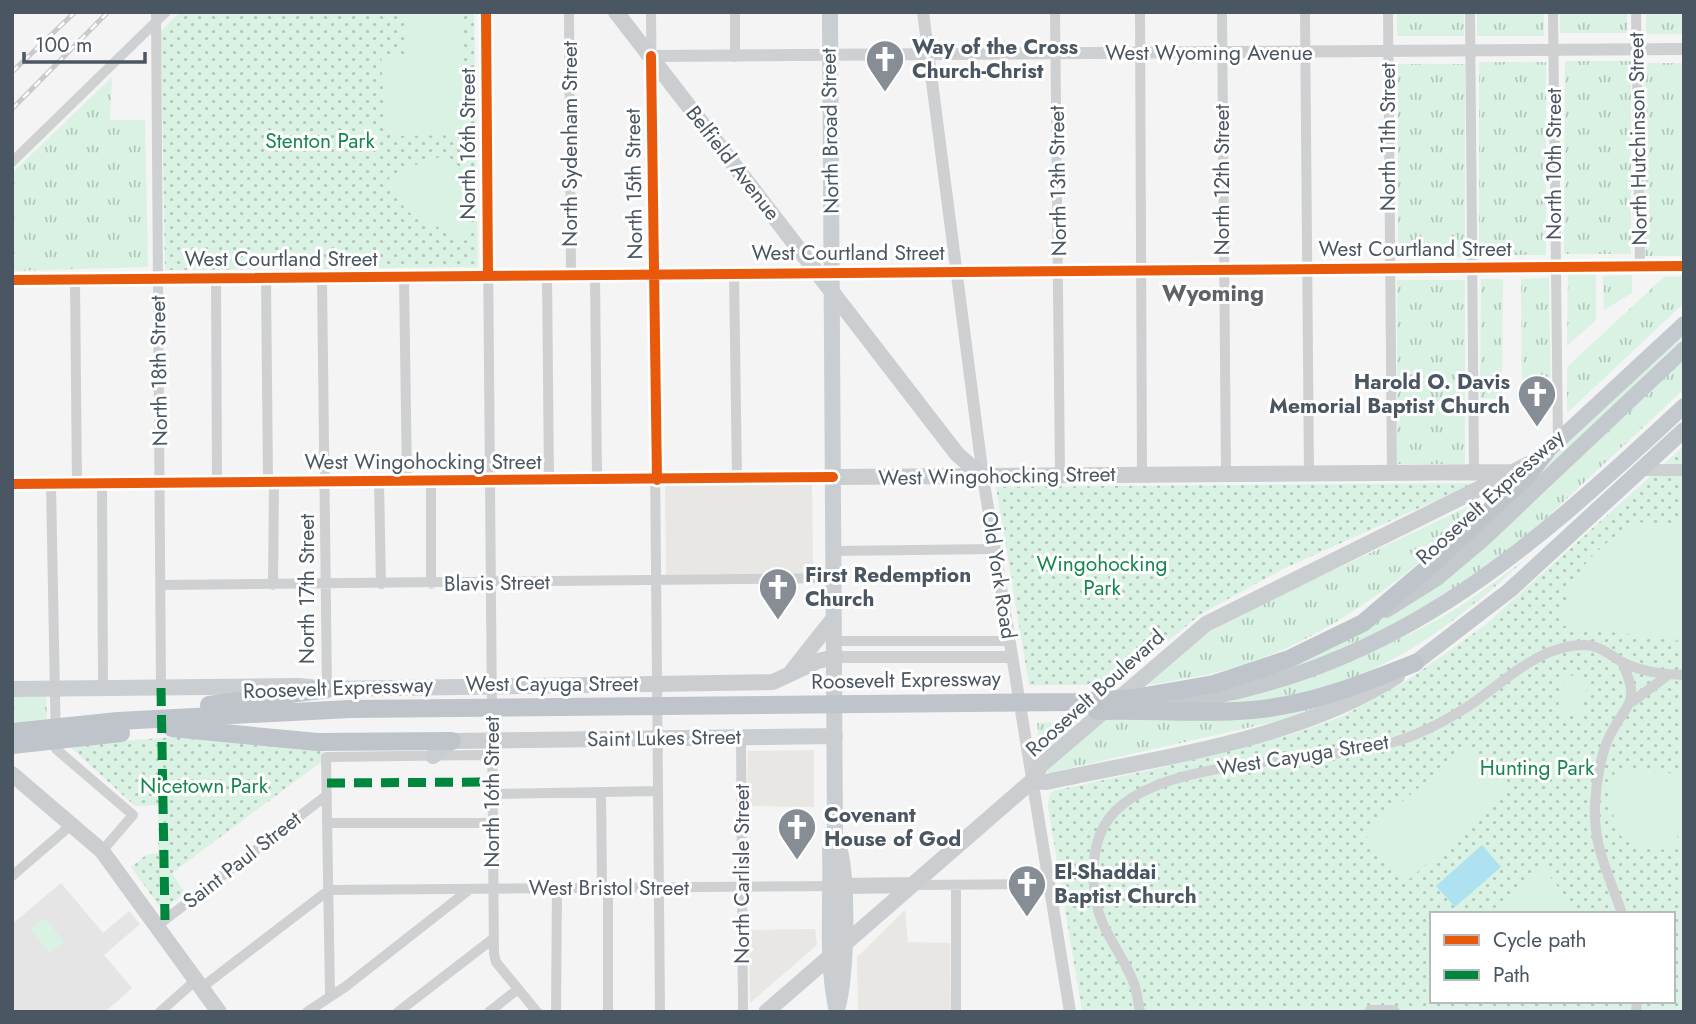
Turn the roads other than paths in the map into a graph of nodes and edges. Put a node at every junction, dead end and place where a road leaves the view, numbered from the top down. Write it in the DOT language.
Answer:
graph roads {
  1 [pos="166,12"];
  2 [pos="486,12"];
  3 [pos="569,12"];
  4 [pos="616,12"];
  5 [pos="651,12"];
  6 [pos="735,12"];
  7 [pos="830,12"];
  8 [pos="923,12"];
  9 [pos="1055,12"];
  10 [pos="1140,12"];
  11 [pos="1222,12"];
  12 [pos="1305,12"];
  13 [pos="1388,12"];
  14 [pos="1470,12"];
  15 [pos="1553,12"];
  16 [pos="1636,12"];
  17 [pos="156,17"];
  18 [pos="1684,49"];
  19 [pos="1554,50"];
  20 [pos="1636,50"];
  21 [pos="1388,52"];
  22 [pos="1471,52"];
  23 [pos="1222,53"];
  24 [pos="1305,53"];
  25 [pos="928,54"];
  26 [pos="1056,54"];
  27 [pos="1140,54"];
  28 [pos="830,55"];
  29 [pos="650,56"];
  30 [pos="736,57"];
  31 [pos="12,162"];
  32 [pos="1640,266"];
  33 [pos="1684,266"];
  34 [pos="1555,267"];
  35 [pos="1390,268"];
  36 [pos="1472,268"];
  37 [pos="1306,269"];
  38 [pos="1140,270"];
  39 [pos="1223,270"];
  40 [pos="956,271"];
  41 [pos="1059,271"];
  42 [pos="734,273"];
  43 [pos="825,273"];
  44 [pos="596,274"];
  45 [pos="654,274"];
  46 [pos="488,275"];
  47 [pos="547,275"];
  48 [pos="571,275"];
  49 [pos="157,278"];
  50 [pos="216,278"];
  51 [pos="404,278"];
  52 [pos="266,279"];
  53 [pos="323,279"];
  54 [pos="12,280"];
  55 [pos="75,281"];
  56 [pos="832,291"];
  57 [pos="1684,324"];
  58 [pos="1684,349"];
  59 [pos="1684,406"];
  60 [pos="1684,430"];
  61 [pos="1552,447"];
  62 [pos="1640,470"];
  63 [pos="1684,470"];
  64 [pos="1519,471"];
  65 [pos="1392,472"];
  66 [pos="1474,472"];
  67 [pos="1142,474"];
  68 [pos="1226,474"];
  69 [pos="1309,474"];
  70 [pos="1059,475"];
  71 [pos="833,477"];
  72 [pos="983,477"];
  73 [pos="1608,477"];
  74 [pos="737,479"];
  75 [pos="548,480"];
  76 [pos="597,480"];
  77 [pos="656,480"];
  78 [pos="407,481"];
  79 [pos="431,481"];
  80 [pos="490,481"];
  81 [pos="271,482"];
  82 [pos="326,482"];
  83 [pos="379,482"];
  84 [pos="160,483"];
  85 [pos="217,483"];
  86 [pos="12,484"];
  87 [pos="51,484"];
  88 [pos="77,484"];
  89 [pos="102,484"];
  90 [pos="995,549"];
  91 [pos="834,551"];
  92 [pos="1552,551"];
  93 [pos="834,578"];
  94 [pos="656,581"];
  95 [pos="491,582"];
  96 [pos="431,583"];
  97 [pos="326,584"];
  98 [pos="381,584"];
  99 [pos="160,585"];
  100 [pos="273,585"];
  101 [pos="834,618"];
  102 [pos="1363,623"];
  103 [pos="835,640"];
  104 [pos="878,641"];
  105 [pos="1009,641"];
  106 [pos="843,657"];
  107 [pos="1012,657"];
  108 [pos="1622,662"];
  109 [pos="1415,663"];
  110 [pos="1668,675"];
  111 [pos="1684,675"];
  112 [pos="781,680"];
  113 [pos="492,687"];
  114 [pos="657,687"];
  115 [pos="103,688"];
  116 [pos="161,688"];
  117 [pos="12,689"];
  118 [pos="54,689"];
  119 [pos="327,689"];
  120 [pos="1632,702"];
  121 [pos="1098,716"];
  122 [pos="172,718"];
  123 [pos="12,732"];
  124 [pos="657,732"];
  125 [pos="835,732"];
  126 [pos="493,733"];
  127 [pos="741,737"];
  128 [pos="452,741"];
  129 [pos="12,745"];
  130 [pos="433,756"];
  131 [pos="493,762"];
  132 [pos="12,774"];
  133 [pos="1032,781"];
  134 [pos="658,791"];
  135 [pos="601,792"];
  136 [pos="492,794"];
  137 [pos="327,795"];
  138 [pos="327,823"];
  139 [pos="492,823"];
  140 [pos="71,826"];
  141 [pos="102,851"];
  142 [pos="12,876"];
  143 [pos="1049,884"];
  144 [pos="912,885"];
  145 [pos="956,885"];
  146 [pos="837,886"];
  147 [pos="742,887"];
  148 [pos="605,888"];
  149 [pos="659,888"];
  150 [pos="470,889"];
  151 [pos="492,889"];
  152 [pos="557,889"];
  153 [pos="329,890"];
  154 [pos="1621,912"];
  155 [pos="157,926"];
  156 [pos="494,938"];
  157 [pos="844,944"];
  158 [pos="830,957"];
  159 [pos="198,984"];
  160 [pos="518,989"];
  161 [pos="330,995"];
  162 [pos="837,1011"];
  163 [pos="160,1012"];
  164 [pos="219,1012"];
  165 [pos="306,1012"];
  166 [pos="398,1012"];
  167 [pos="489,1012"];
  168 [pos="537,1012"];
  169 [pos="556,1012"];
  170 [pos="608,1012"];
  171 [pos="660,1012"];
  172 [pos="743,1012"];
  173 [pos="766,1012"];
  174 [pos="957,1012"];
  175 [pos="1070,1012"];
  176 [pos="1140,1012"];
  177 [pos="1371,1012"];
  178 [pos="1393,1012"];
  1 -- 17 [label="street"];
  2 -- 46 [label="street, North 16th Street"];
  3 -- 48 [label="street, North Sydenham Street"];
  4 -- 29 [label="main road, Belfield Avenue"];
  5 -- 29 [label="street, North 15th Street"];
  6 -- 30 [label="street"];
  7 -- 28 [label="main road, North Broad Street"];
  8 -- 25 [label="street, Old York Road"];
  9 -- 26 [label="street, North 13th Street"];
  10 -- 27 [label="street"];
  11 -- 23 [label="street, North 12th Street"];
  12 -- 24 [label="street"];
  13 -- 21 [label="street, North 11th Street"];
  14 -- 22 [label="street"];
  15 -- 19 [label="street, North 10th Street"];
  16 -- 20 [label="street, North Hutchinson Street"];
  17 -- 31 [label="street"];
  17 -- 49 [label="street, North 18th Street"];
  18 -- 20 [label="street, West Wyoming Avenue"];
  19 -- 20 [label="street, West Wyoming Avenue"];
  19 -- 22 [label="street, West Wyoming Avenue"];
  19 -- 34 [label="street, North 10th Street"];
  20 -- 32 [label="street, North Hutchinson Street"];
  21 -- 22 [label="street, West Wyoming Avenue"];
  21 -- 24 [label="street, West Wyoming Avenue"];
  21 -- 35 [label="street, North 11th Street"];
  22 -- 36 [label="street"];
  23 -- 24 [label="street, West Wyoming Avenue"];
  23 -- 27 [label="street, West Wyoming Avenue"];
  23 -- 39 [label="street, North 12th Street"];
  24 -- 37 [label="street"];
  25 -- 26 [label="street, West Wyoming Avenue"];
  25 -- 28 [label="street, West Wyoming Avenue"];
  25 -- 40 [label="street, Old York Road"];
  26 -- 27 [label="street, West Wyoming Avenue"];
  26 -- 41 [label="street, North 13th Street"];
  27 -- 38 [label="street"];
  28 -- 30 [label="street, West Wyoming Avenue"];
  28 -- 43 [label="main road, North Broad Street"];
  29 -- 30 [label="street, West Wyoming Avenue"];
  29 -- 43 [label="main road, Belfield Avenue"];
  29 -- 45 [label="street, North 15th Street"];
  32 -- 33 [label="street, West Courtland Street"];
  32 -- 34 [label="street, West Courtland Street"];
  34 -- 36 [label="street, West Courtland Street"];
  34 -- 61 [label="street, North 10th Street"];
  35 -- 36 [label="street, West Courtland Street"];
  35 -- 37 [label="street, West Courtland Street"];
  35 -- 65 [label="street, North 11th Street"];
  36 -- 66 [label="street"];
  37 -- 39 [label="street, West Courtland Street"];
  37 -- 69 [label="street"];
  38 -- 39 [label="street, West Courtland Street"];
  38 -- 41 [label="street, West Courtland Street"];
  38 -- 67 [label="street"];
  39 -- 68 [label="street, North 12th Street"];
  40 -- 41 [label="street, West Courtland Street"];
  40 -- 43 [label="street, West Courtland Street"];
  40 -- 72 [label="street, Old York Road"];
  41 -- 70 [label="street, North 13th Street"];
  42 -- 43 [label="street, West Courtland Street"];
  42 -- 45 [label="street, West Courtland Street"];
  42 -- 74 [label="street"];
  43 -- 56 [label="main road, Belfield Avenue"];
  44 -- 45 [label="street, West Courtland Street"];
  44 -- 48 [label="street, West Courtland Street"];
  44 -- 76 [label="street"];
  45 -- 77 [label="street, North 15th Street"];
  46 -- 47 [label="street, West Courtland Street"];
  46 -- 51 [label="street, West Courtland Street"];
  46 -- 80 [label="street, North 16th Street"];
  47 -- 48 [label="street, West Courtland Street"];
  47 -- 75 [label="street"];
  49 -- 50 [label="street, West Courtland Street"];
  49 -- 55 [label="street, West Courtland Street"];
  49 -- 84 [label="street, North 18th Street"];
  50 -- 52 [label="street, West Courtland Street"];
  50 -- 85 [label="street"];
  51 -- 53 [label="street, West Courtland Street"];
  51 -- 78 [label="street"];
  52 -- 53 [label="street, West Courtland Street"];
  52 -- 81 [label="street"];
  53 -- 82 [label="street, North 17th Street"];
  54 -- 55 [label="street, West Courtland Street"];
  55 -- 88 [label="street"];
  56 -- 71 [label="main road"];
  56 -- 72 [label="main road, Belfield Avenue"];
  57 -- 61 [label="highway, Roosevelt Boulevard"];
  58 -- 102 [label="highway, Roosevelt Expressway"];
  59 -- 73 [label="highway, Roosevelt Expressway"];
  60 -- 62 [label="highway, Roosevelt Boulevard"];
  61 -- 64 [label="main road, Roosevelt Boulevard"];
  61 -- 102 [label="highway"];
  62 -- 63 [label="street"];
  62 -- 92 [label="highway, Roosevelt Boulevard"];
  64 -- 66 [label="main road, West Wingohocking Street"];
  64 -- 121 [label="main road, Roosevelt Boulevard"];
  65 -- 66 [label="main road, West Wingohocking Street"];
  65 -- 69 [label="main road, West Wingohocking Street"];
  67 -- 68 [label="main road, West Wingohocking Street"];
  67 -- 70 [label="main road, West Wingohocking Street"];
  68 -- 69 [label="main road, West Wingohocking Street"];
  70 -- 72 [label="main road, West Wingohocking Street"];
  71 -- 72 [label="main road, West Wingohocking Street"];
  71 -- 74 [label="street, West Wingohocking Street"];
  71 -- 91 [label="main road"];
  72 -- 90 [label="street, Old York Road"];
  73 -- 92 [label="highway"];
  73 -- 121 [label="highway, Roosevelt Expressway"];
  74 -- 77 [label="street, West Wingohocking Street"];
  75 -- 76 [label="street, West Wingohocking Street"];
  75 -- 80 [label="street, West Wingohocking Street"];
  76 -- 77 [label="street, West Wingohocking Street"];
  77 -- 94 [label="street, North 15th Street"];
  78 -- 79 [label="street, West Wingohocking Street"];
  78 -- 83 [label="street, West Wingohocking Street"];
  79 -- 80 [label="street, West Wingohocking Street"];
  79 -- 96 [label="street"];
  80 -- 95 [label="street, North 16th Street"];
  81 -- 82 [label="street, West Wingohocking Street"];
  81 -- 85 [label="street, West Wingohocking Street"];
  81 -- 100 [label="street"];
  82 -- 83 [label="street, West Wingohocking Street"];
  82 -- 97 [label="street, North 17th Street"];
  83 -- 98 [label="street"];
  84 -- 85 [label="street, West Wingohocking Street"];
  84 -- 89 [label="street, West Wingohocking Street"];
  84 -- 99 [label="street, North 18th Street"];
  86 -- 87 [label="street, West Wingohocking Street"];
  87 -- 88 [label="street, West Wingohocking Street"];
  87 -- 118 [label="street"];
  88 -- 89 [label="street, West Wingohocking Street"];
  89 -- 115 [label="street"];
  90 -- 91 [label="street"];
  90 -- 105 [label="street, Old York Road"];
  91 -- 93 [label="main road"];
  92 -- 109 [label="highway, Roosevelt Boulevard"];
  93 -- 94 [label="street, Blavis Street"];
  93 -- 101 [label="main road"];
  94 -- 95 [label="street, Blavis Street"];
  94 -- 114 [label="street, North 15th Street"];
  95 -- 96 [label="street, Blavis Street"];
  95 -- 113 [label="street, North 16th Street"];
  96 -- 98 [label="street, Blavis Street"];
  97 -- 98 [label="street, Blavis Street"];
  97 -- 100 [label="street, Blavis Street"];
  97 -- 119 [label="street, North 17th Street"];
  99 -- 100 [label="street, Blavis Street"];
  99 -- 116 [label="street, North 18th Street"];
  101 -- 103 [label="main road"];
  101 -- 112 [label="main road"];
  102 -- 122 [label="highway, Roosevelt Expressway"];
  103 -- 104 [label="street"];
  103 -- 106 [label="main road"];
  104 -- 105 [label="street"];
  104 -- 106 [label="street"];
  105 -- 107 [label="street, Old York Road"];
  106 -- 107 [label="street"];
  106 -- 112 [label="main road, West Cayuga Street"];
  106 -- 125 [label="main road"];
  107 -- 133 [label="street, Old York Road"];
  108 -- 110 [label="street, West Cayuga Street"];
  108 -- 120 [label="street"];
  108 -- 176 [label="street, West Cayuga Street"];
  109 -- 121 [label="highway"];
  109 -- 133 [label="main road, Roosevelt Boulevard"];
  110 -- 111 [label="street, West Cayuga Street"];
  110 -- 120 [label="street"];
  112 -- 114 [label="main road, West Cayuga Street"];
  113 -- 114 [label="main road, West Cayuga Street"];
  113 -- 119 [label="main road, West Cayuga Street"];
  113 -- 126 [label="street, North 16th Street"];
  114 -- 124 [label="street, North 15th Street"];
  115 -- 116 [label="main road, West Cayuga Street"];
  115 -- 118 [label="main road, West Cayuga Street"];
  116 -- 119 [label="main road, West Cayuga Street"];
  117 -- 118 [label="main road, West Cayuga Street"];
  118 -- 141 [label="street"];
  119 -- 122 [label="highway"];
  120 -- 154 [label="street"];
  121 -- 122 [label="highway, Roosevelt Expressway"];
  121 -- 133 [label="main road, Roosevelt Boulevard"];
  122 -- 123 [label="highway"];
  122 -- 128 [label="highway"];
  122 -- 129 [label="highway, Roosevelt Expressway"];
  124 -- 126 [label="main road, Saint Lukes Street"];
  124 -- 127 [label="main road, Saint Lukes Street"];
  124 -- 134 [label="street, North 15th Street"];
  125 -- 127 [label="main road, Saint Lukes Street"];
  125 -- 146 [label="main road"];
  126 -- 128 [label="main road, Saint Lukes Street"];
  126 -- 131 [label="street, North 16th Street"];
  127 -- 147 [label="street, North Carlisle Street"];
  128 -- 130 [label="main road"];
  130 -- 131 [label="street"];
  130 -- 137 [label="street"];
  131 -- 136 [label="street, North 16th Street"];
  132 -- 140 [label="main road"];
  133 -- 143 [label="street, Old York Road"];
  133 -- 144 [label="main road"];
  134 -- 135 [label="street"];
  134 -- 149 [label="street, North 15th Street"];
  135 -- 136 [label="street"];
  135 -- 148 [label="street"];
  136 -- 139 [label="street, North 16th Street"];
  137 -- 138 [label="street"];
  137 -- 155 [label="street, Saint Paul Street"];
  138 -- 139 [label="street, Saint Paul Street"];
  138 -- 153 [label="street"];
  139 -- 151 [label="street, North 16th Street"];
  140 -- 141 [label="main road"];
  140 -- 142 [label="street"];
  141 -- 155 [label="main road"];
  143 -- 145 [label="street, West Bristol Street"];
  143 -- 175 [label="street, Old York Road"];
  144 -- 145 [label="street, West Bristol Street"];
  144 -- 146 [label="main road, West Bristol Street"];
  144 -- 157 [label="main road"];
  145 -- 174 [label="street"];
  146 -- 147 [label="street, West Bristol Street"];
  146 -- 157 [label="main road"];
  146 -- 158 [label="main road"];
  147 -- 149 [label="street, West Bristol Street"];
  147 -- 172 [label="street, North Carlisle Street"];
  148 -- 149 [label="street, West Bristol Street"];
  148 -- 152 [label="street, West Bristol Street"];
  148 -- 170 [label="street"];
  149 -- 171 [label="street, North 15th Street"];
  150 -- 151 [label="street, West Bristol Street"];
  150 -- 153 [label="street, West Bristol Street"];
  150 -- 161 [label="street"];
  151 -- 152 [label="street, West Bristol Street"];
  151 -- 156 [label="street, North 16th Street"];
  152 -- 169 [label="street"];
  153 -- 159 [label="street"];
  153 -- 161 [label="street"];
  155 -- 159 [label="main road"];
  156 -- 160 [label="street, North 16th Street"];
  156 -- 166 [label="street"];
  157 -- 158 [label="main road"];
  157 -- 162 [label="main road"];
  158 -- 162 [label="main road"];
  158 -- 173 [label="main road"];
  159 -- 163 [label="street"];
  159 -- 164 [label="main road"];
  160 -- 167 [label="street"];
  160 -- 168 [label="street, North 16th Street"];
  161 -- 165 [label="street"];
  177 -- 178 [label="main road"];
}
